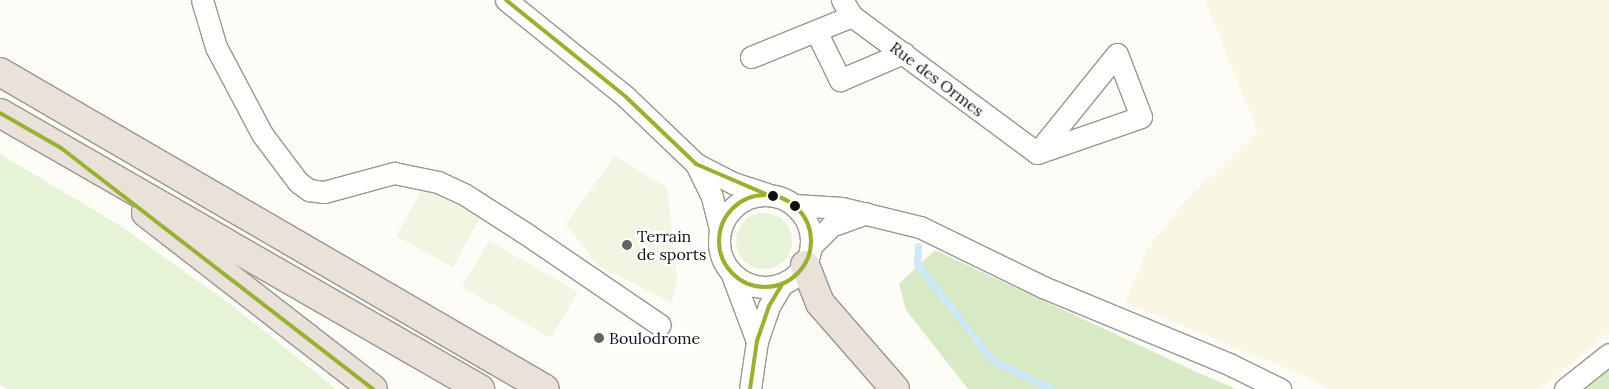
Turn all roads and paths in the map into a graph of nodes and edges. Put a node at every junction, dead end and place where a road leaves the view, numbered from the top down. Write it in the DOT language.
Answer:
graph roads {
  1 [pos="202,0"];
  2 [pos="506,0"];
  3 [pos="847,8"];
  4 [pos="816,31"];
  5 [pos="903,53"];
  6 [pos="751,57"];
  7 [pos="0,72"];
  8 [pos="0,113"];
  9 [pos="61,148"];
  10 [pos="1037,153"];
  11 [pos="696,164"];
  12 [pos="768,194"];
  13 [pos="795,205"];
  14 [pos="867,213"];
  15 [pos="720,230"];
  16 [pos="808,256"];
  17 [pos="731,272"];
  18 [pos="782,284"];
  19 [pos="660,325"];
  20 [pos="757,341"];
  21 [pos="1609,354"];
  22 [pos="373,389"];
  23 [pos="480,389"];
  24 [pos="545,389"];
  25 [pos="750,389"];
  26 [pos="895,389"];
  27 [pos="1280,389"];
  28 [pos="1565,389"];
  1 -- 19 [label="street"];
  2 -- 11 [label="street"];
  3 -- 4 [label="street"];
  3 -- 5 [label="street, Rue des Ormes"];
  4 -- 5 [label="street"];
  4 -- 6 [label="street"];
  5 -- 10 [label="street, Rue des Ormes"];
  7 -- 24 [label="highway"];
  8 -- 9 [label="highway"];
  9 -- 22 [label="highway"];
  9 -- 23 [label="highway"];
  10 -- 10 [label="street"];
  11 -- 12 [label="street"];
  11 -- 15 [label="street"];
  12 -- 13 [label="street"];
  12 -- 15 [label="street"];
  13 -- 14 [label="street"];
  13 -- 16 [label="street"];
  14 -- 16 [label="street"];
  14 -- 27 [label="street"];
  15 -- 17 [label="street"];
  16 -- 18 [label="street"];
  16 -- 26 [label="highway"];
  17 -- 18 [label="street"];
  17 -- 20 [label="street"];
  18 -- 20 [label="street"];
  20 -- 25 [label="street"];
  21 -- 28 [label="street"];
}
